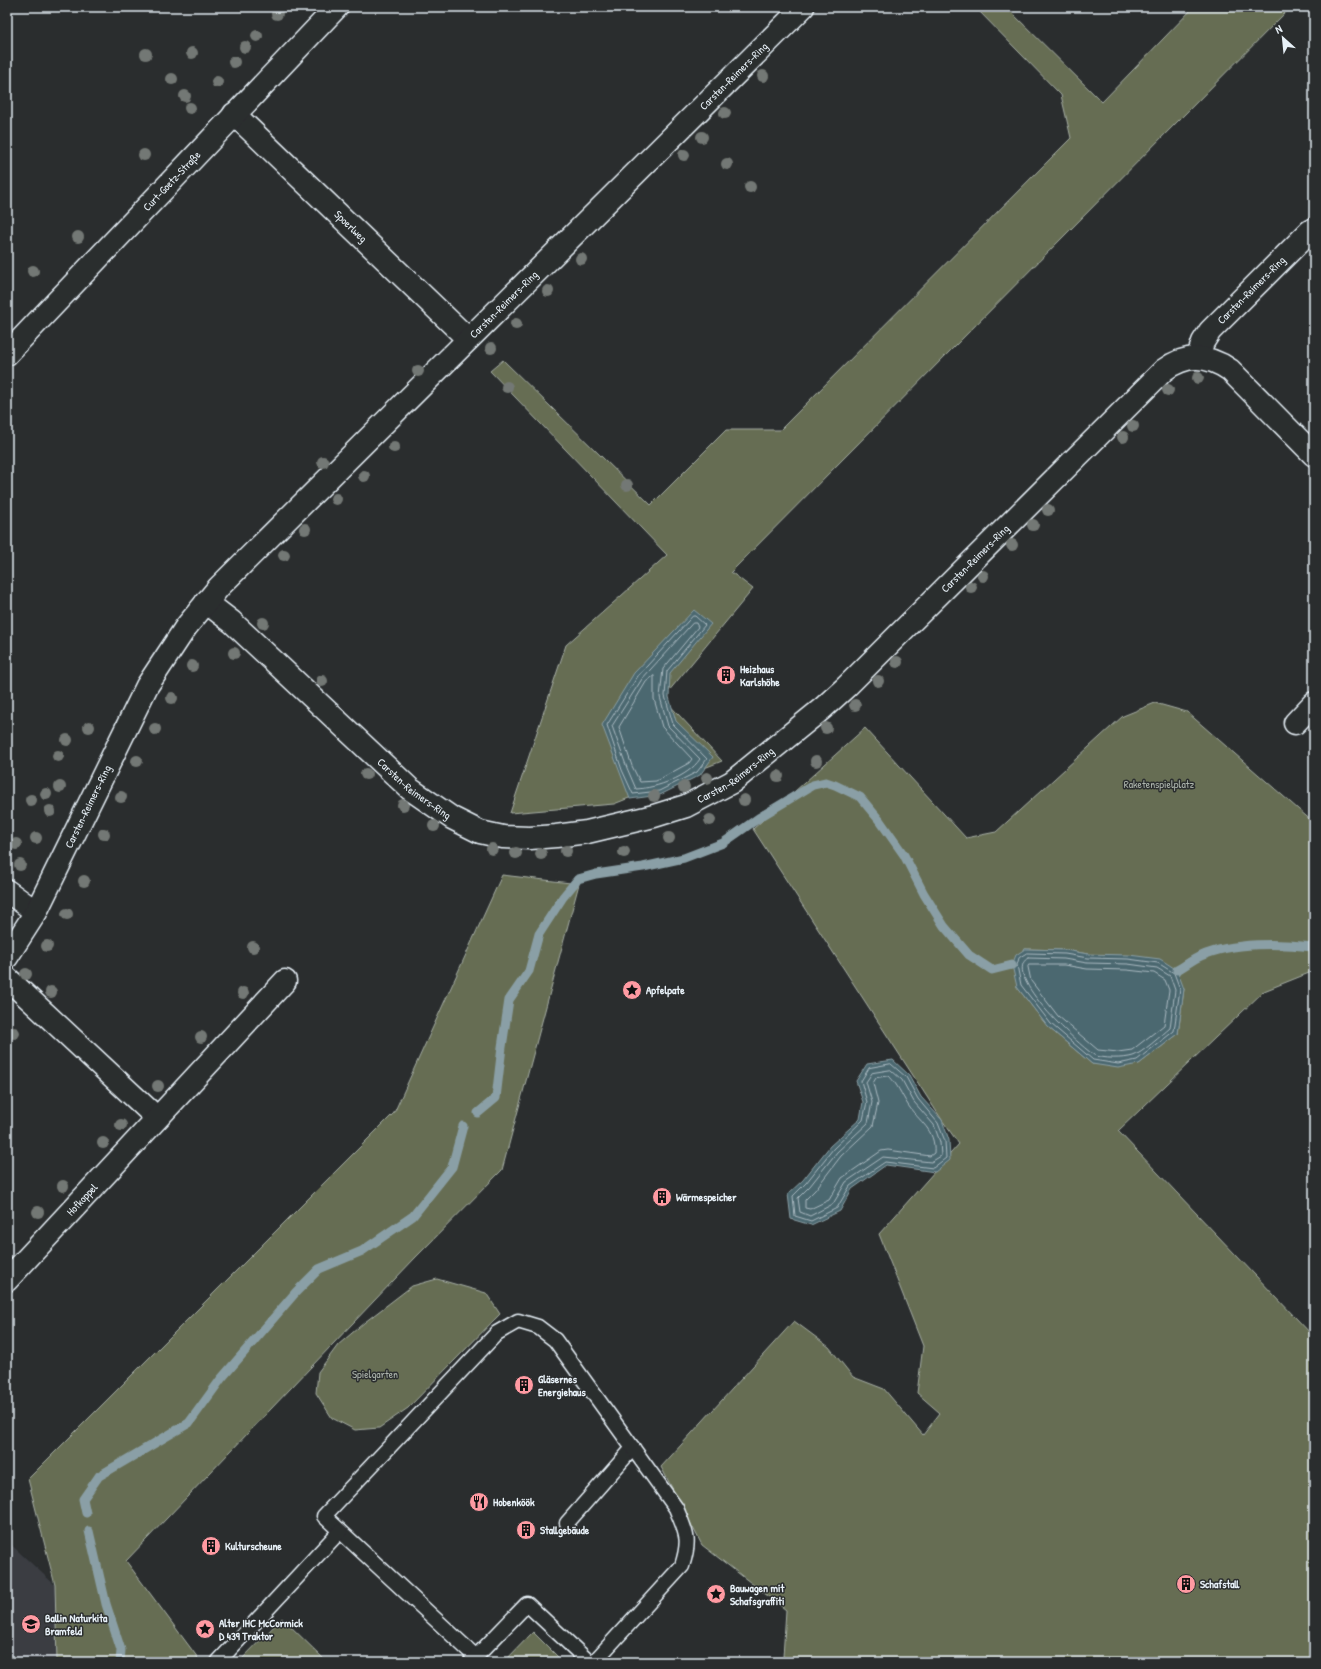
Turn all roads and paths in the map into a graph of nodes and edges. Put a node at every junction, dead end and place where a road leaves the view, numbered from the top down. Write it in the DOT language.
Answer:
graph roads {
  1 [pos="337,7"];
  2 [pos="803,7"];
  3 [pos="234,114"];
  4 [pos="1314,229"];
  5 [pos="468,339"];
  6 [pos="7,354"];
  7 [pos="1198,357"];
  8 [pos="1314,455"];
  9 [pos="206,602"];
  10 [pos="1314,703"];
  11 [pos="1295,723"];
  12 [pos="7,891"];
  13 [pos="36,912"];
  14 [pos="7,956"];
  15 [pos="7,978"];
  16 [pos="285,980"];
  17 [pos="157,1118"];
  18 [pos="7,1280"];
  19 [pos="632,1448"];
  20 [pos="567,1523"];
  21 [pos="340,1530"];
  22 [pos="473,1660"];
  23 [pos="218,1662"];
  24 [pos="589,1662"];
  25 [pos="594,1662"];
  1 -- 3 [label="street, Curt-Goetz-Straße"];
  2 -- 5 [label="street, Carsten-Reimers-Ring"];
  3 -- 5 [label="street, Spoerlweg"];
  3 -- 6 [label="street, Curt-Goetz-Straße"];
  4 -- 7 [label="street, Carsten-Reimers-Ring"];
  5 -- 9 [label="street, Carsten-Reimers-Ring"];
  7 -- 8 [label="street, Carsten-Reimers-Ring"];
  7 -- 9 [label="street, Carsten-Reimers-Ring"];
  9 -- 13 [label="street, Carsten-Reimers-Ring"];
  10 -- 11 [label="street"];
  12 -- 13 [label="street"];
  13 -- 14 [label="street, Carsten-Reimers-Ring"];
  15 -- 17 [label="street"];
  16 -- 17 [label="street, Hofkoppel"];
  17 -- 18 [label="street, Hofkoppel"];
  19 -- 20 [label="lane"];
  19 -- 21 [label="lane"];
  19 -- 25 [label="lane"];
  21 -- 22 [label="lane"];
  21 -- 23 [label="lane"];
  22 -- 24 [label="lane"];
}
